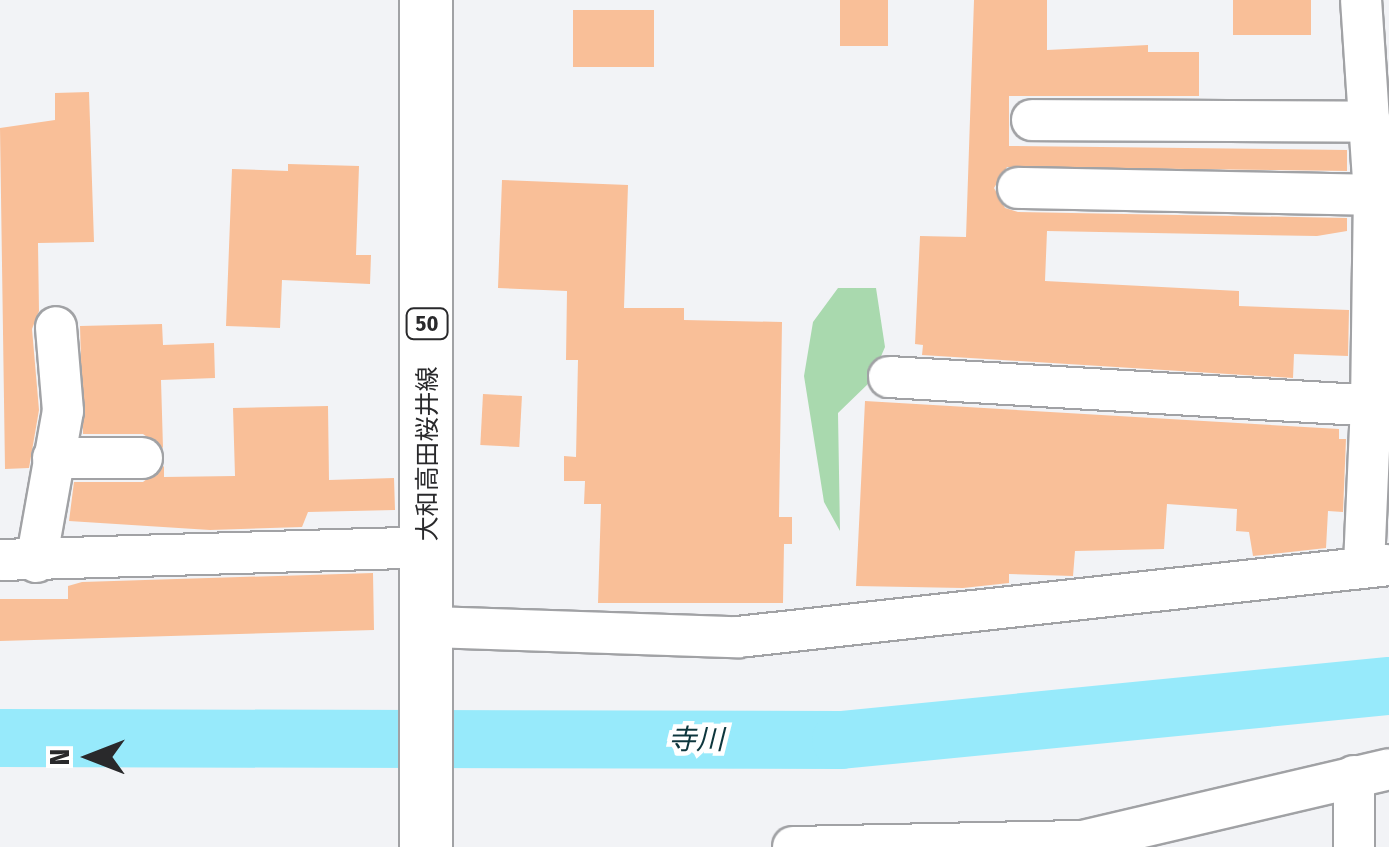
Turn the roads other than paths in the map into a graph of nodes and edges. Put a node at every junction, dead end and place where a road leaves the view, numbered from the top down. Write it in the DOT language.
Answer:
graph roads {
  1 [pos="426,0"];
  2 [pos="1361,0"];
  3 [pos="1032,120"];
  4 [pos="1370,122"];
  5 [pos="1018,188"];
  6 [pos="1379,209"];
  7 [pos="56,327"];
  8 [pos="889,377"];
  9 [pos="1371,406"];
  10 [pos="53,458"];
  11 [pos="142,458"];
  12 [pos="428,547"];
  13 [pos="18,561"];
  14 [pos="1377,565"];
  15 [pos="429,638"];
  16 [pos="1371,773"];
  17 [pos="426,842"];
  18 [pos="793,847"];
  19 [pos="1354,847"];
  1 -- 12 [label="main road, 大和高田桜井線 / 50"];
  2 -- 4 [label="street"];
  3 -- 4 [label="street"];
  4 -- 6 [label="street"];
  5 -- 6 [label="street"];
  6 -- 9 [label="street"];
  7 -- 10 [label="street"];
  8 -- 9 [label="street"];
  9 -- 14 [label="street"];
  10 -- 11 [label="street"];
  10 -- 13 [label="street"];
  12 -- 13 [label="street"];
  12 -- 15 [label="main road, 大和高田桜井線 / 50"];
  14 -- 15 [label="street"];
  15 -- 17 [label="main road, 大和高田桜井線 / 50"];
  16 -- 18 [label="street"];
  16 -- 19 [label="street"];
}
